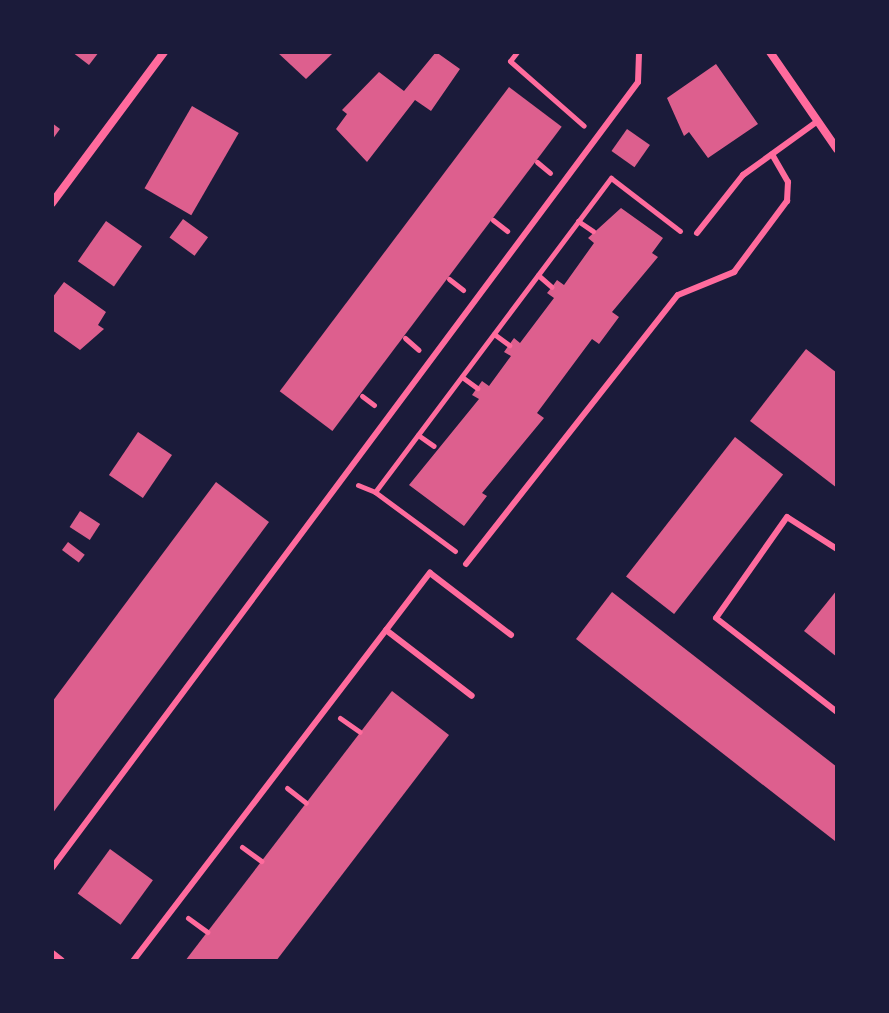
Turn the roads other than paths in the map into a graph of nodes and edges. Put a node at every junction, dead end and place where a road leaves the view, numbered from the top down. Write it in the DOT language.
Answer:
graph roads {
  1 [pos="164,52"];
  2 [pos="639,52"];
  3 [pos="770,52"];
  4 [pos="818,121"];
  5 [pos="837,149"];
  6 [pos="772,154"];
  7 [pos="52,203"];
  8 [pos="697,233"];
  9 [pos="837,549"];
  10 [pos="468,562"];
  11 [pos="386,630"];
  12 [pos="511,635"];
  13 [pos="472,696"];
  14 [pos="837,712"];
  15 [pos="52,868"];
  16 [pos="52,954"];
  17 [pos="61,961"];
  18 [pos="133,961"];
  1 -- 7 [label="street"];
  2 -- 15 [label="lane"];
  3 -- 4 [label="street"];
  4 -- 5 [label="street"];
  4 -- 6 [label="lane"];
  6 -- 8 [label="lane"];
  6 -- 10 [label="lane"];
  9 -- 14 [label="lane"];
  11 -- 12 [label="lane"];
  11 -- 13 [label="lane"];
  11 -- 18 [label="lane"];
  16 -- 17 [label="street"];
}
